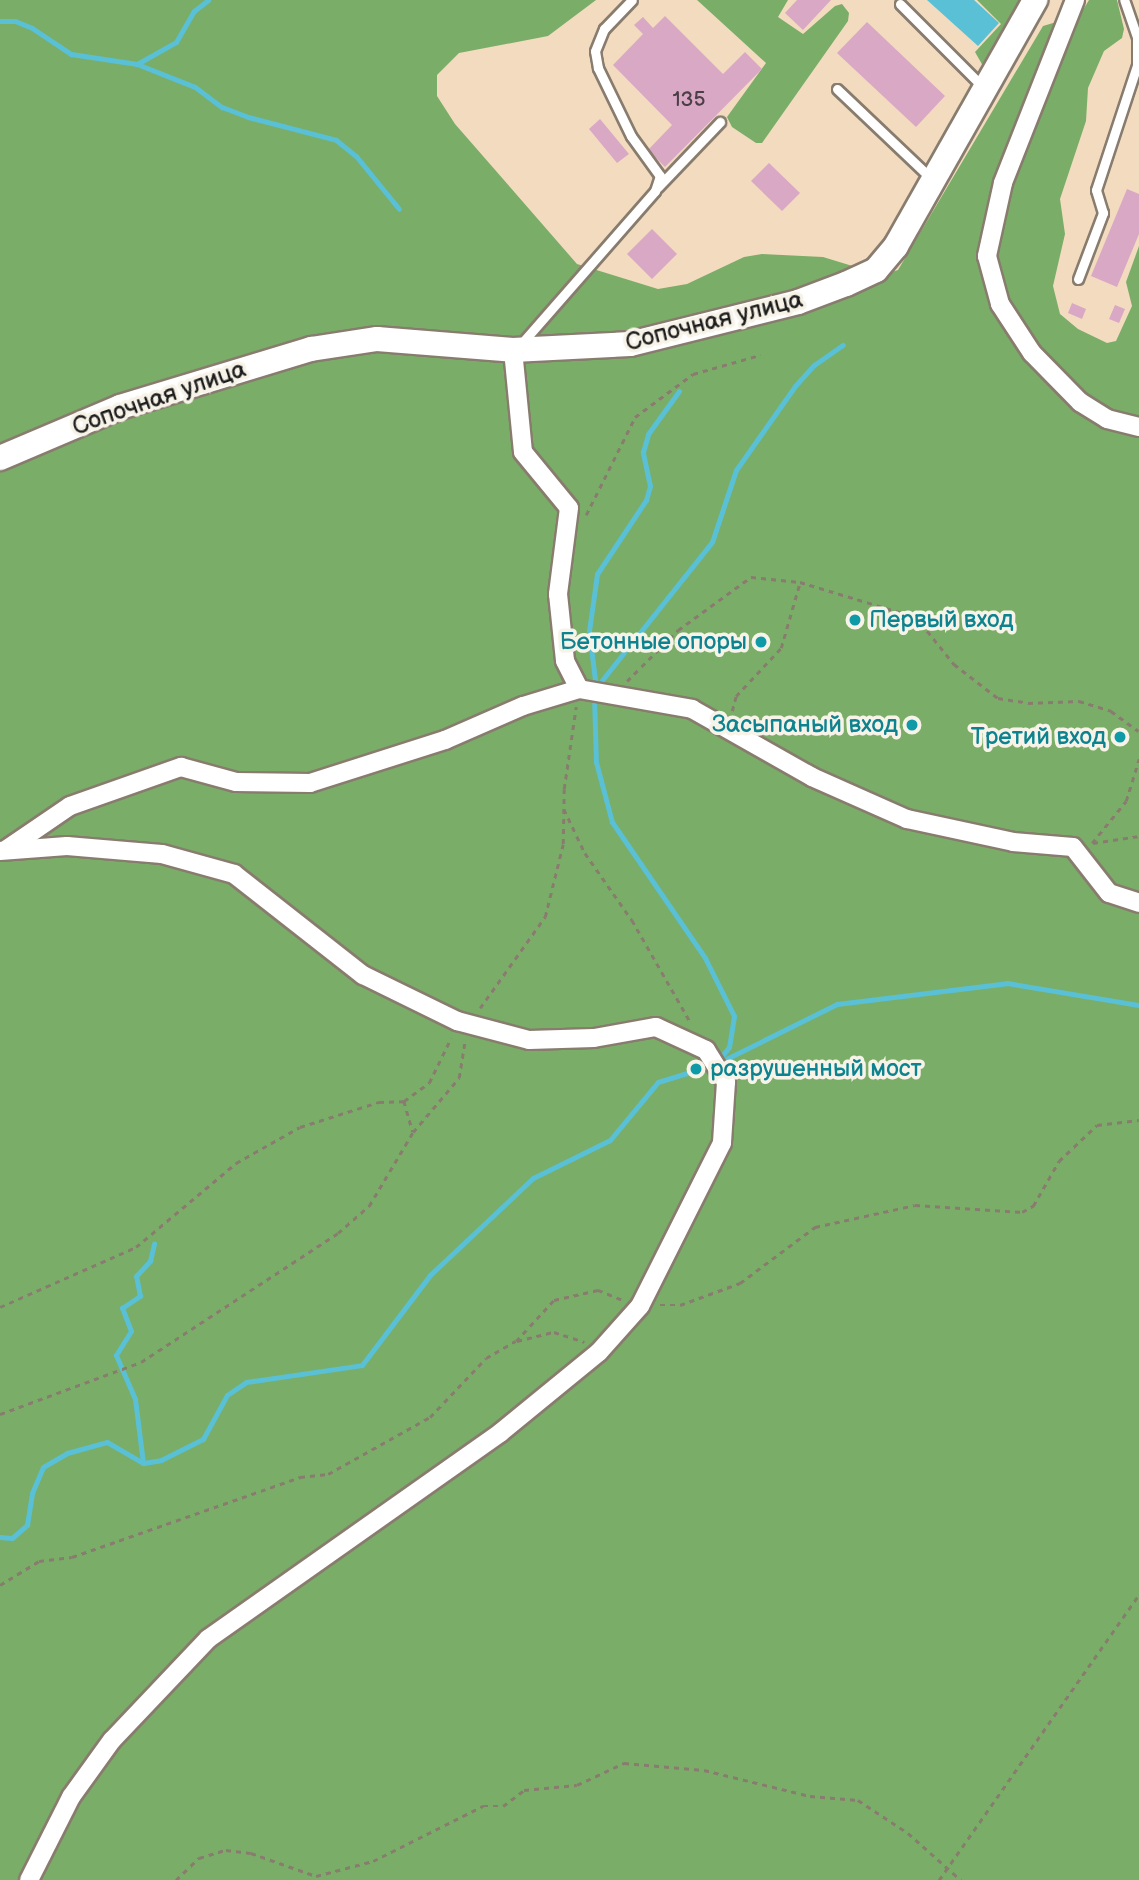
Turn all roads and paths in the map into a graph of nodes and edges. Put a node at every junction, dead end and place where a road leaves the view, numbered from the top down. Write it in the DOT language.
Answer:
graph roads {
  1 [pos="632,0"];
  2 [pos="1035,0"];
  3 [pos="1075,0"];
  4 [pos="1124,0"];
  5 [pos="900,4"];
  6 [pos="837,89"];
  7 [pos="987,90"];
  8 [pos="720,122"];
  9 [pos="933,181"];
  10 [pos="656,188"];
  11 [pos="1078,279"];
  12 [pos="514,350"];
  13 [pos="760,355"];
  14 [pos="1139,427"];
  15 [pos="0,458"];
  16 [pos="582,520"];
  17 [pos="800,582"];
  18 [pos="579,690"];
  19 [pos="614,698"];
  20 [pos="727,728"];
  21 [pos="1139,731"];
  22 [pos="1139,759"];
  23 [pos="563,808"];
  24 [pos="1139,836"];
  25 [pos="1091,843"];
  26 [pos="1073,847"];
  27 [pos="2,851"];
  28 [pos="1139,903"];
  29 [pos="463,1023"];
  30 [pos="706,1050"];
  31 [pos="404,1101"];
  32 [pos="413,1132"];
  33 [pos="0,1307"];
  34 [pos="516,1341"];
  35 [pos="599,1352"];
  36 [pos="0,1414"];
  37 [pos="1139,1594"];
  38 [pos="948,1871"];
  39 [pos="29,1880"];
  40 [pos="176,1880"];
  41 [pos="939,1880"];
  42 [pos="961,1880"];
  1 -- 10 [label="lane"];
  2 -- 7 [label="main road, Сопочная улица"];
  3 -- 14 [label="street"];
  4 -- 11 [label="lane"];
  5 -- 7 [label="lane"];
  6 -- 9 [label="lane"];
  7 -- 9 [label="main road, Сопочная улица"];
  8 -- 10 [label="lane"];
  9 -- 12 [label="main road, Сопочная улица"];
  10 -- 12 [label="lane"];
  12 -- 15 [label="main road, Сопочная улица"];
  12 -- 18 [label="street"];
  13 -- 16 [label="path"];
  17 -- 19 [label="path"];
  17 -- 20 [label="path"];
  17 -- 21 [label="path"];
  18 -- 19 [label="street"];
  18 -- 23 [label="path"];
  18 -- 27 [label="street"];
  19 -- 20 [label="street"];
  20 -- 26 [label="street"];
  22 -- 25 [label="path"];
  23 -- 29 [label="path"];
  23 -- 30 [label="path"];
  24 -- 25 [label="path"];
  25 -- 26 [label="path"];
  26 -- 28 [label="street"];
  27 -- 29 [label="street"];
  29 -- 30 [label="street"];
  29 -- 31 [label="path"];
  29 -- 32 [label="path"];
  30 -- 35 [label="street"];
  31 -- 32 [label="path"];
  31 -- 33 [label="path"];
  32 -- 36 [label="path"];
  34 -- 35 [label="path"];
  35 -- 39 [label="street"];
  37 -- 38 [label="path"];
  38 -- 40 [label="path"];
  38 -- 41 [label="path"];
  38 -- 42 [label="path"];
}
